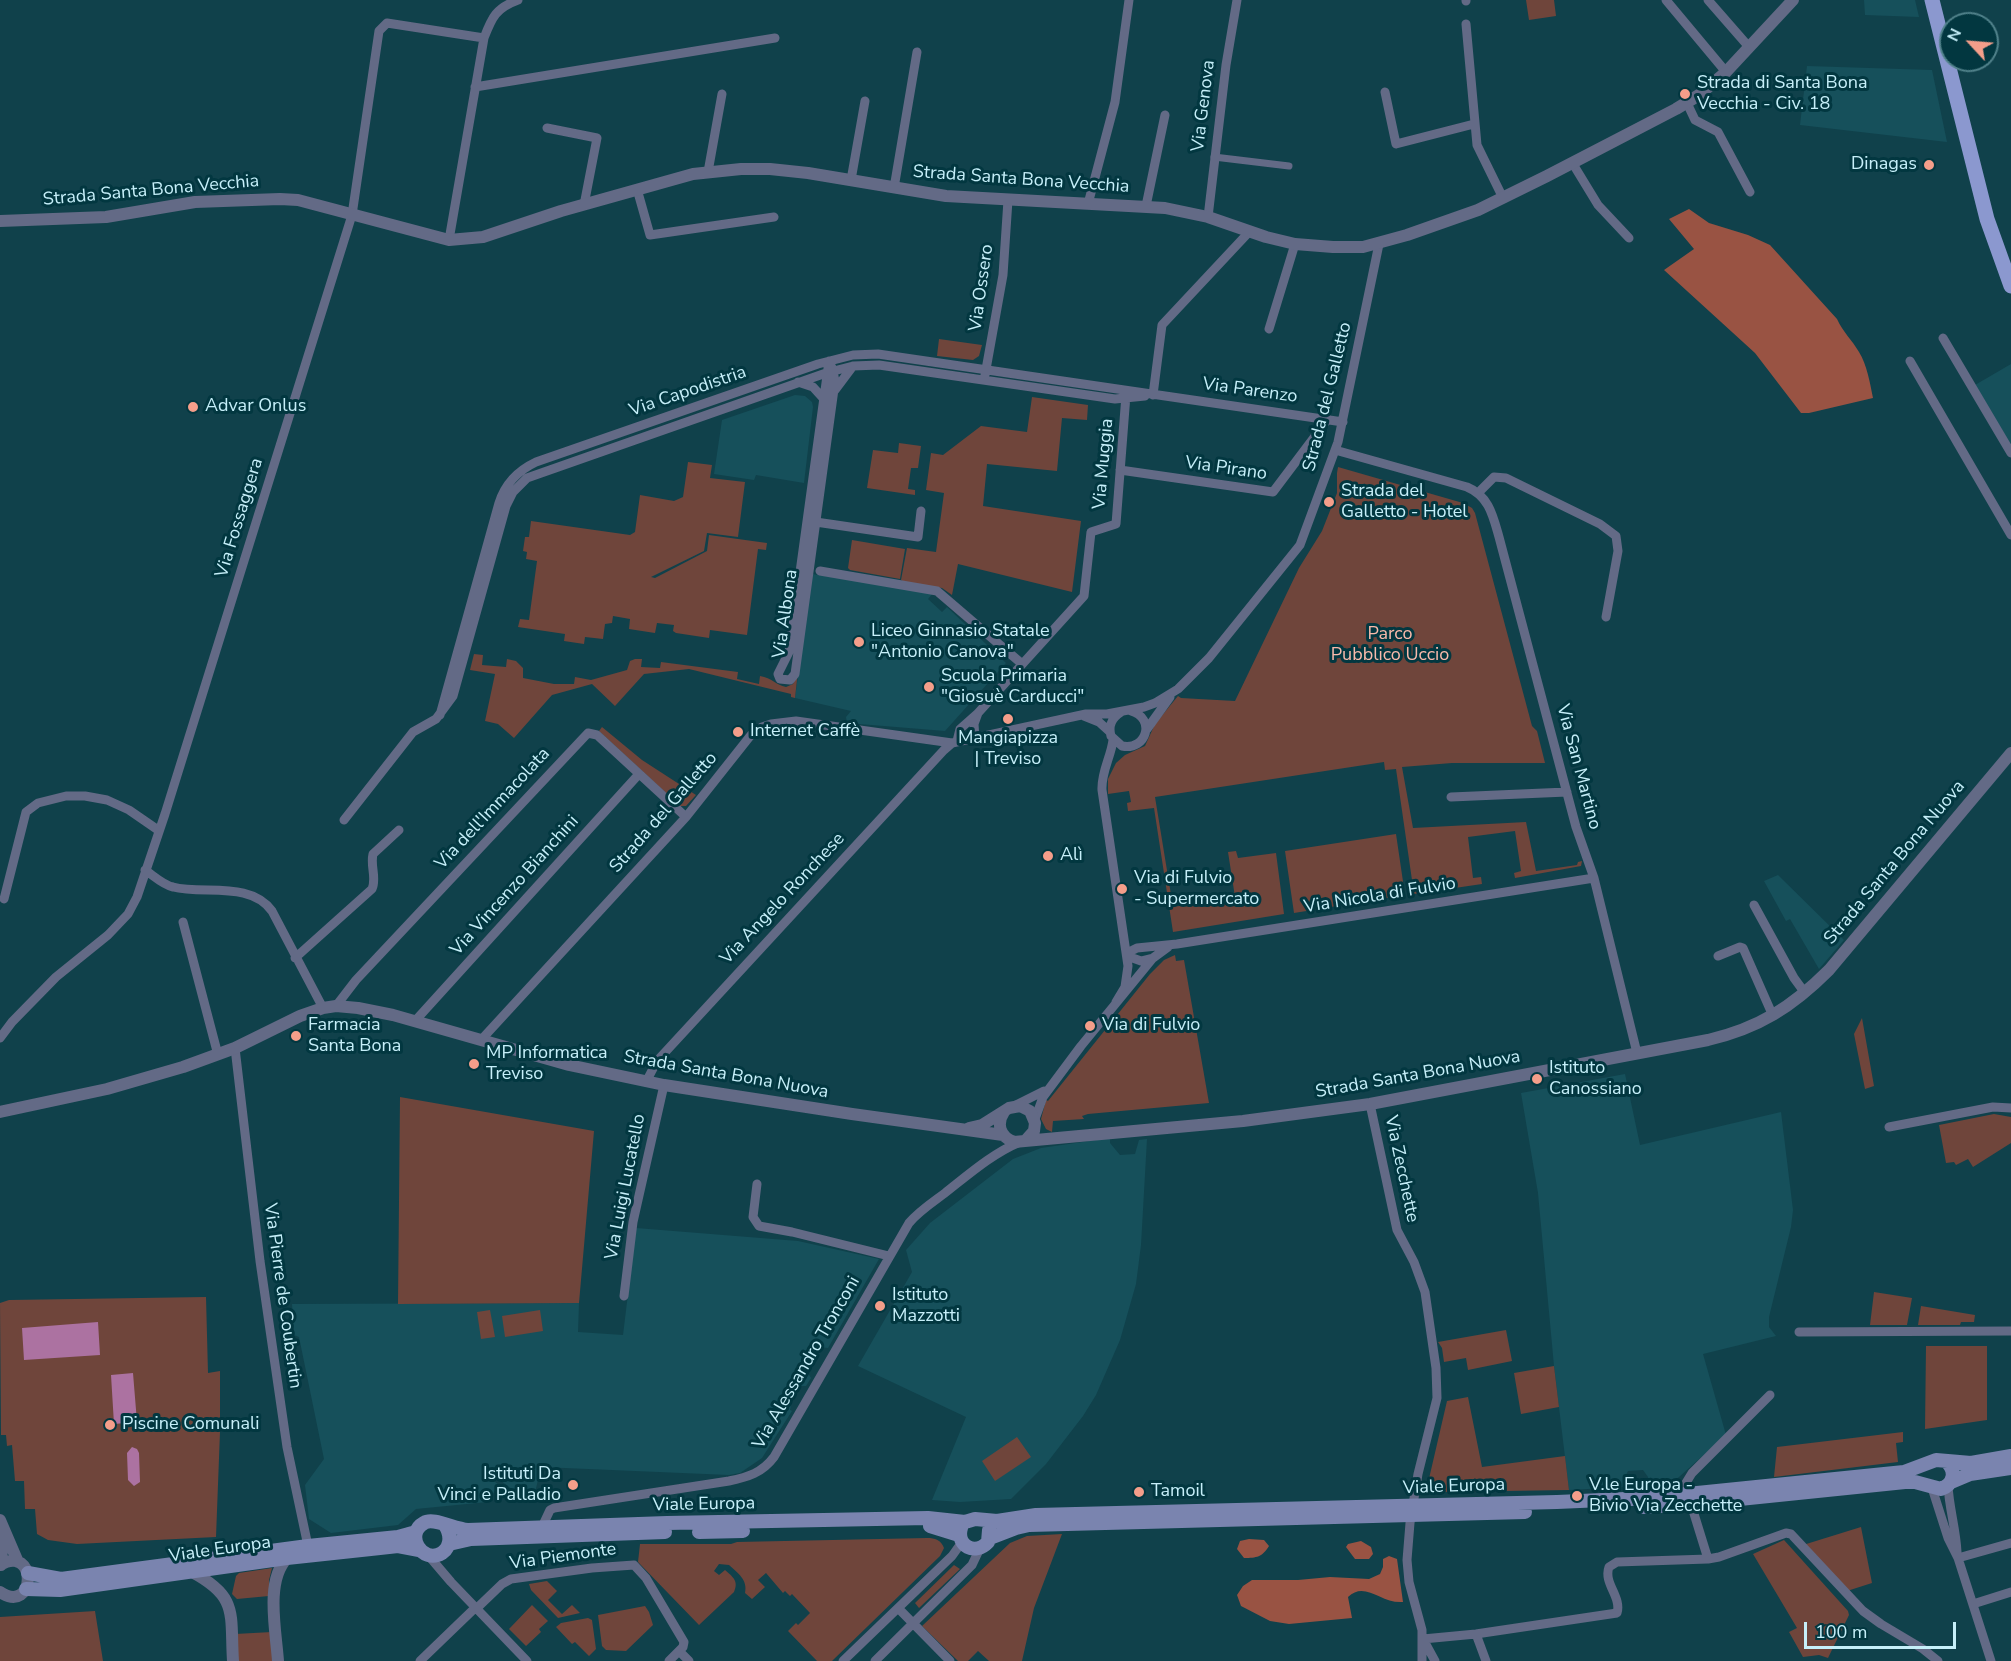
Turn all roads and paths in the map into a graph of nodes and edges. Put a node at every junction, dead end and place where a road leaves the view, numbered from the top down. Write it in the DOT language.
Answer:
graph roads {
  1 [pos="518,0"];
  2 [pos="1129,0"];
  3 [pos="1236,0"];
  4 [pos="1666,0"];
  5 [pos="1708,0"];
  6 [pos="1793,0"];
  7 [pos="1932,0"];
  8 [pos="1466,24"];
  9 [pos="484,38"];
  10 [pos="775,38"];
  11 [pos="1749,47"];
  12 [pos="917,52"];
  13 [pos="1726,72"];
  14 [pos="475,87"];
  15 [pos="1385,92"];
  16 [pos="722,94"];
  17 [pos="865,101"];
  18 [pos="1687,104"];
  19 [pos="1165,115"];
  20 [pos="1474,124"];
  21 [pos="547,128"];
  22 [pos="1214,157"];
  23 [pos="1573,164"];
  24 [pos="1289,166"];
  25 [pos="708,172"];
  26 [pos="851,180"];
  27 [pos="894,188"];
  28 [pos="637,189"];
  29 [pos="1750,192"];
  30 [pos="1503,198"];
  31 [pos="1008,200"];
  32 [pos="584,204"];
  33 [pos="1088,204"];
  34 [pos="1146,206"];
  35 [pos="352,215"];
  36 [pos="774,216"];
  37 [pos="1208,217"];
  38 [pos="0,221"];
  39 [pos="1251,231"];
  40 [pos="1629,237"];
  41 [pos="449,240"];
  42 [pos="1294,244"];
  43 [pos="1379,244"];
  44 [pos="2011,286"];
  45 [pos="1269,329"];
  46 [pos="1943,338"];
  47 [pos="1910,361"];
  48 [pos="852,366"];
  49 [pos="829,368"];
  50 [pos="986,370"];
  51 [pos="984,380"];
  52 [pos="798,382"];
  53 [pos="833,392"];
  54 [pos="1127,394"];
  55 [pos="1153,394"];
  56 [pos="822,398"];
  57 [pos="1328,419"];
  58 [pos="1342,422"];
  59 [pos="1335,450"];
  60 [pos="2011,453"];
  61 [pos="1120,471"];
  62 [pos="1478,493"];
  63 [pos="921,511"];
  64 [pos="811,522"];
  65 [pos="2011,535"];
  66 [pos="820,571"];
  67 [pos="1606,617"];
  68 [pos="1021,663"];
  69 [pos="1178,689"];
  70 [pos="1131,711"];
  71 [pos="1121,712"];
  72 [pos="978,713"];
  73 [pos="440,715"];
  74 [pos="1076,716"];
  75 [pos="1147,729"];
  76 [pos="1112,736"];
  77 [pos="975,738"];
  78 [pos="954,742"];
  79 [pos="1133,747"];
  80 [pos="2011,753"];
  81 [pos="1106,768"];
  82 [pos="639,774"];
  83 [pos="1567,792"];
  84 [pos="1451,796"];
  85 [pos="687,817"];
  86 [pos="344,820"];
  87 [pos="158,830"];
  88 [pos="399,830"];
  89 [pos="145,870"];
  90 [pos="1594,878"];
  91 [pos="4,898"];
  92 [pos="1754,905"];
  93 [pos="183,922"];
  94 [pos="1124,937"];
  95 [pos="1170,945"];
  96 [pos="1146,947"];
  97 [pos="1127,955"];
  98 [pos="1718,956"];
  99 [pos="1153,957"];
  100 [pos="295,958"];
  101 [pos="1805,993"];
  102 [pos="1116,1002"];
  103 [pos="336,1006"];
  104 [pos="322,1008"];
  105 [pos="1773,1016"];
  106 [pos="415,1021"];
  107 [pos="0,1038"];
  108 [pos="481,1040"];
  109 [pos="235,1048"];
  110 [pos="1637,1053"];
  111 [pos="218,1055"];
  112 [pos="1056,1079"];
  113 [pos="645,1082"];
  114 [pos="664,1085"];
  115 [pos="1370,1104"];
  116 [pos="2011,1108"];
  117 [pos="1009,1109"];
  118 [pos="0,1112"];
  119 [pos="1035,1121"];
  120 [pos="1889,1127"];
  121 [pos="957,1129"];
  122 [pos="1004,1136"];
  123 [pos="1063,1137"];
  124 [pos="1023,1141"];
  125 [pos="996,1156"];
  126 [pos="757,1184"];
  127 [pos="888,1256"];
  128 [pos="624,1296"];
  129 [pos="2011,1331"];
  130 [pos="1799,1332"];
  131 [pos="1770,1395"];
  132 [pos="2011,1456"];
  133 [pos="1946,1461"];
  134 [pos="1928,1464"];
  135 [pos="2011,1468"];
  136 [pos="1950,1484"];
  137 [pos="1930,1487"];
  138 [pos="1687,1499"];
  139 [pos="1413,1511"];
  140 [pos="980,1520"];
  141 [pos="444,1524"];
  142 [pos="2,1525"];
  143 [pos="542,1527"];
  144 [pos="416,1532"];
  145 [pos="962,1533"];
  146 [pos="985,1543"];
  147 [pos="2011,1543"];
  148 [pos="308,1546"];
  149 [pos="434,1551"];
  150 [pos="1958,1556"];
  151 [pos="287,1558"];
  152 [pos="1708,1559"];
  153 [pos="18,1562"];
  154 [pos="0,1565"];
  155 [pos="192,1572"];
  156 [pos="28,1573"];
  157 [pos="26,1589"];
  158 [pos="2011,1592"];
  159 [pos="1,1594"];
  160 [pos="1973,1604"];
  161 [pos="476,1608"];
  162 [pos="898,1608"];
  163 [pos="914,1624"];
  164 [pos="1476,1634"];
  165 [pos="1423,1639"];
  166 [pos="679,1651"];
  167 [pos="233,1661"];
  168 [pos="278,1661"];
  169 [pos="420,1661"];
  170 [pos="527,1661"];
  171 [pos="669,1661"];
  172 [pos="689,1661"];
  173 [pos="843,1661"];
  174 [pos="875,1661"];
  175 [pos="950,1661"];
  176 [pos="1422,1661"];
  177 [pos="1435,1661"];
  178 [pos="1486,1661"];
  179 [pos="1938,1661"];
  180 [pos="1991,1661"];
  1 -- 9 [label="street"];
  2 -- 33 [label="street"];
  3 -- 22 [label="street, Via Genova"];
  4 -- 13 [label="street"];
  5 -- 11 [label="street"];
  6 -- 11 [label="street, Strada Santa Bona Vecchia"];
  7 -- 44 [label="main road"];
  8 -- 20 [label="street"];
  9 -- 14 [label="street"];
  9 -- 35 [label="street, Via Fossaggera"];
  10 -- 14 [label="street"];
  11 -- 13 [label="street, Strada Santa Bona Vecchia"];
  12 -- 27 [label="street, Strada Santa Bona Vecchia"];
  13 -- 18 [label="street, Strada Santa Bona Vecchia"];
  14 -- 41 [label="street"];
  15 -- 20 [label="street"];
  16 -- 25 [label="street"];
  17 -- 26 [label="street"];
  18 -- 23 [label="street, Strada Santa Bona Vecchia"];
  18 -- 29 [label="street"];
  19 -- 34 [label="street, Strada Santa Bona Vecchia"];
  20 -- 30 [label="street"];
  21 -- 32 [label="street"];
  22 -- 24 [label="street"];
  22 -- 37 [label="street, Via Genova"];
  23 -- 30 [label="street, Strada Santa Bona Vecchia"];
  23 -- 40 [label="street"];
  25 -- 26 [label="street, Strada Santa Bona Vecchia"];
  25 -- 28 [label="street, Strada Santa Bona Vecchia"];
  26 -- 27 [label="street, Strada Santa Bona Vecchia"];
  27 -- 31 [label="street, Strada Santa Bona Vecchia"];
  28 -- 32 [label="street, Strada Santa Bona Vecchia"];
  28 -- 36 [label="street"];
  30 -- 43 [label="street, Strada Santa Bona Vecchia"];
  31 -- 33 [label="street, Strada Santa Bona Vecchia"];
  31 -- 50 [label="street, Via Ossero"];
  32 -- 41 [label="street, Strada Santa Bona Vecchia"];
  33 -- 34 [label="street, Strada Santa Bona Vecchia"];
  34 -- 37 [label="street, Strada Santa Bona Vecchia"];
  35 -- 38 [label="street, Strada Santa Bona Vecchia"];
  35 -- 41 [label="street, Strada Santa Bona Vecchia"];
  35 -- 87 [label="street, Via Fossaggera"];
  37 -- 39 [label="street, Strada Santa Bona Vecchia"];
  39 -- 42 [label="street, Strada Santa Bona Vecchia"];
  39 -- 55 [label="street"];
  42 -- 43 [label="street, Strada Santa Bona Vecchia"];
  42 -- 45 [label="street"];
  43 -- 58 [label="street, Strada del Galletto"];
  46 -- 60 [label="street"];
  47 -- 65 [label="street"];
  48 -- 49 [label="street, Via Capodistria"];
  48 -- 51 [label="street, Via Capodistria"];
  48 -- 53 [label="street, Via Albona"];
  49 -- 50 [label="street, Via Capodistria"];
  49 -- 52 [label="street, Via Capodistria"];
  49 -- 53 [label="street, Via Albona"];
  49 -- 56 [label="street, Via Albona"];
  49 -- 73 [label="street, Via Capodistria"];
  50 -- 51 [label="street, Via Ossero"];
  50 -- 54 [label="street, Via Capodistria"];
  51 -- 54 [label="street, Via Capodistria"];
  52 -- 56 [label="street"];
  52 -- 73 [label="street, Via Capodistria"];
  53 -- 64 [label="street, Via Albona"];
  54 -- 55 [label="street, Via Parenzo"];
  54 -- 61 [label="street, Via Muggia"];
  55 -- 57 [label="street, Via Parenzo"];
  56 -- 64 [label="street, Via Albona"];
  57 -- 58 [label="street, Via Parenzo"];
  57 -- 61 [label="street, Via Pirano"];
  58 -- 59 [label="street, Strada del Galletto"];
  59 -- 62 [label="street"];
  59 -- 69 [label="street, Strada del Galletto"];
  61 -- 68 [label="street, Via Muggia"];
  62 -- 67 [label="street"];
  62 -- 83 [label="street, Via San Martino"];
  63 -- 64 [label="street"];
  64 -- 64 [label="street, Via Albona"];
  66 -- 68 [label="street"];
  68 -- 72 [label="street"];
  69 -- 70 [label="street, Strada del Galletto"];
  69 -- 75 [label="street, Strada del Galletto"];
  70 -- 71 [label="street"];
  70 -- 75 [label="street"];
  71 -- 74 [label="street, Strada del Galletto"];
  71 -- 76 [label="street"];
  72 -- 77 [label="street"];
  72 -- 78 [label="street"];
  73 -- 86 [label="street, Via Capodistria"];
  74 -- 76 [label="street"];
  74 -- 77 [label="street, Strada del Galletto"];
  75 -- 79 [label="street"];
  76 -- 79 [label="street"];
  76 -- 81 [label="street, Via Nicola di Fulvio"];
  77 -- 78 [label="street, Strada del Galletto"];
  78 -- 85 [label="street, Strada del Galletto"];
  78 -- 113 [label="street, Via Angelo Ronchese"];
  79 -- 81 [label="street"];
  80 -- 101 [label="street, Strada Santa Bona Nuova"];
  81 -- 94 [label="street, Via Nicola di Fulvio"];
  82 -- 85 [label="street, Via dell'Immacolata"];
  82 -- 103 [label="street, Via dell'Immacolata"];
  82 -- 106 [label="street, Via Vincenzo Bianchini"];
  83 -- 84 [label="street"];
  83 -- 90 [label="street, Via San Martino"];
  85 -- 108 [label="street, Strada del Galletto"];
  87 -- 89 [label="street, Via Fossaggera"];
  87 -- 91 [label="street"];
  88 -- 100 [label="street"];
  89 -- 100 [label="street"];
  89 -- 107 [label="street, Via Fossaggera"];
  90 -- 95 [label="street, Via Nicola di Fulvio"];
  90 -- 110 [label="street, Via San Martino"];
  92 -- 101 [label="street"];
  93 -- 111 [label="street"];
  94 -- 96 [label="street"];
  94 -- 97 [label="street, Via Nicola di Fulvio"];
  95 -- 96 [label="street, Via Nicola di Fulvio"];
  95 -- 99 [label="street, Via Nicola di Fulvio"];
  96 -- 97 [label="street, Via Nicola di Fulvio"];
  97 -- 99 [label="street"];
  97 -- 102 [label="street, Via Nicola di Fulvio"];
  98 -- 105 [label="street"];
  99 -- 102 [label="street, Via Nicola di Fulvio"];
  100 -- 104 [label="street"];
  101 -- 105 [label="street, Strada Santa Bona Nuova"];
  102 -- 112 [label="street, Via Nicola di Fulvio"];
  103 -- 104 [label="street, Strada Santa Bona Nuova"];
  103 -- 106 [label="street, Strada Santa Bona Nuova"];
  104 -- 109 [label="street, Strada Santa Bona Nuova"];
  105 -- 110 [label="street, Strada Santa Bona Nuova"];
  106 -- 108 [label="street, Strada Santa Bona Nuova"];
  108 -- 113 [label="street, Strada Santa Bona Nuova"];
  109 -- 111 [label="street, Strada Santa Bona Nuova"];
  109 -- 148 [label="street, Via Pierre de Coubertin"];
  110 -- 115 [label="street, Strada Santa Bona Nuova"];
  111 -- 118 [label="street, Strada Santa Bona Nuova"];
  112 -- 117 [label="street"];
  112 -- 119 [label="street"];
  113 -- 114 [label="street, Strada Santa Bona Nuova"];
  114 -- 121 [label="street, Strada Santa Bona Nuova"];
  114 -- 128 [label="street, Via Luigi Lucatello"];
  115 -- 123 [label="street, Strada Santa Bona Nuova"];
  115 -- 139 [label="street, Via Zecchette"];
  116 -- 120 [label="street"];
  117 -- 119 [label="street"];
  117 -- 121 [label="street"];
  117 -- 122 [label="street"];
  119 -- 123 [label="street"];
  119 -- 124 [label="street"];
  121 -- 122 [label="street, Strada Santa Bona Nuova"];
  122 -- 124 [label="street"];
  122 -- 125 [label="street, Via Alessandro Tronconi"];
  123 -- 124 [label="street, Strada Santa Bona Nuova"];
  124 -- 125 [label="street, Via Alessandro Tronconi"];
  125 -- 127 [label="street, Via Alessandro Tronconi"];
  126 -- 127 [label="street, Via Alessandro Tronconi"];
  127 -- 143 [label="street, Via Alessandro Tronconi"];
  129 -- 130 [label="street"];
  131 -- 138 [label="street"];
  132 -- 133 [label="main road"];
  133 -- 134 [label="main road"];
  133 -- 136 [label="main road"];
  134 -- 137 [label="main road"];
  134 -- 138 [label="main road, Viale Europa"];
  135 -- 136 [label="main road"];
  136 -- 137 [label="main road"];
  136 -- 150 [label="street"];
  137 -- 138 [label="main road, Viale Europa"];
  137 -- 150 [label="street"];
  138 -- 139 [label="main road, Viale Europa"];
  138 -- 152 [label="street"];
  139 -- 140 [label="main road, Viale Europa"];
  139 -- 146 [label="main road, Viale Europa"];
  139 -- 165 [label="street, Via Zecchette"];
  140 -- 145 [label="main road, Viale Europa"];
  140 -- 146 [label="main road"];
  141 -- 143 [label="main road, Viale Europa"];
  141 -- 144 [label="main road, Viale Europa"];
  141 -- 149 [label="main road"];
  142 -- 153 [label="street"];
  142 -- 154 [label="street"];
  143 -- 145 [label="main road, Viale Europa"];
  144 -- 148 [label="main road, Viale Europa"];
  144 -- 149 [label="main road"];
  145 -- 146 [label="main road, Viale Europa"];
  145 -- 149 [label="main road, Viale Europa"];
  145 -- 162 [label="street"];
  146 -- 163 [label="street"];
  147 -- 150 [label="street"];
  148 -- 156 [label="main road, Viale Europa"];
  149 -- 151 [label="main road, Viale Europa"];
  149 -- 161 [label="street"];
  150 -- 160 [label="street"];
  151 -- 155 [label="main road, Viale Europa"];
  151 -- 168 [label="street"];
  152 -- 164 [label="street"];
  152 -- 179 [label="street"];
  153 -- 154 [label="street"];
  153 -- 156 [label="street"];
  155 -- 157 [label="main road, Viale Europa"];
  155 -- 167 [label="street"];
  156 -- 157 [label="street"];
  157 -- 159 [label="street, Viale Europa"];
  158 -- 160 [label="street"];
  160 -- 180 [label="street"];
  161 -- 166 [label="street, Via Piemonte"];
  161 -- 169 [label="street"];
  161 -- 170 [label="street"];
  162 -- 163 [label="street"];
  162 -- 173 [label="street"];
  163 -- 174 [label="street"];
  163 -- 175 [label="street"];
  164 -- 165 [label="street"];
  164 -- 178 [label="street"];
  165 -- 176 [label="street, Via Zecchette"];
  165 -- 177 [label="street"];
  166 -- 171 [label="street"];
  166 -- 172 [label="street"];
}
